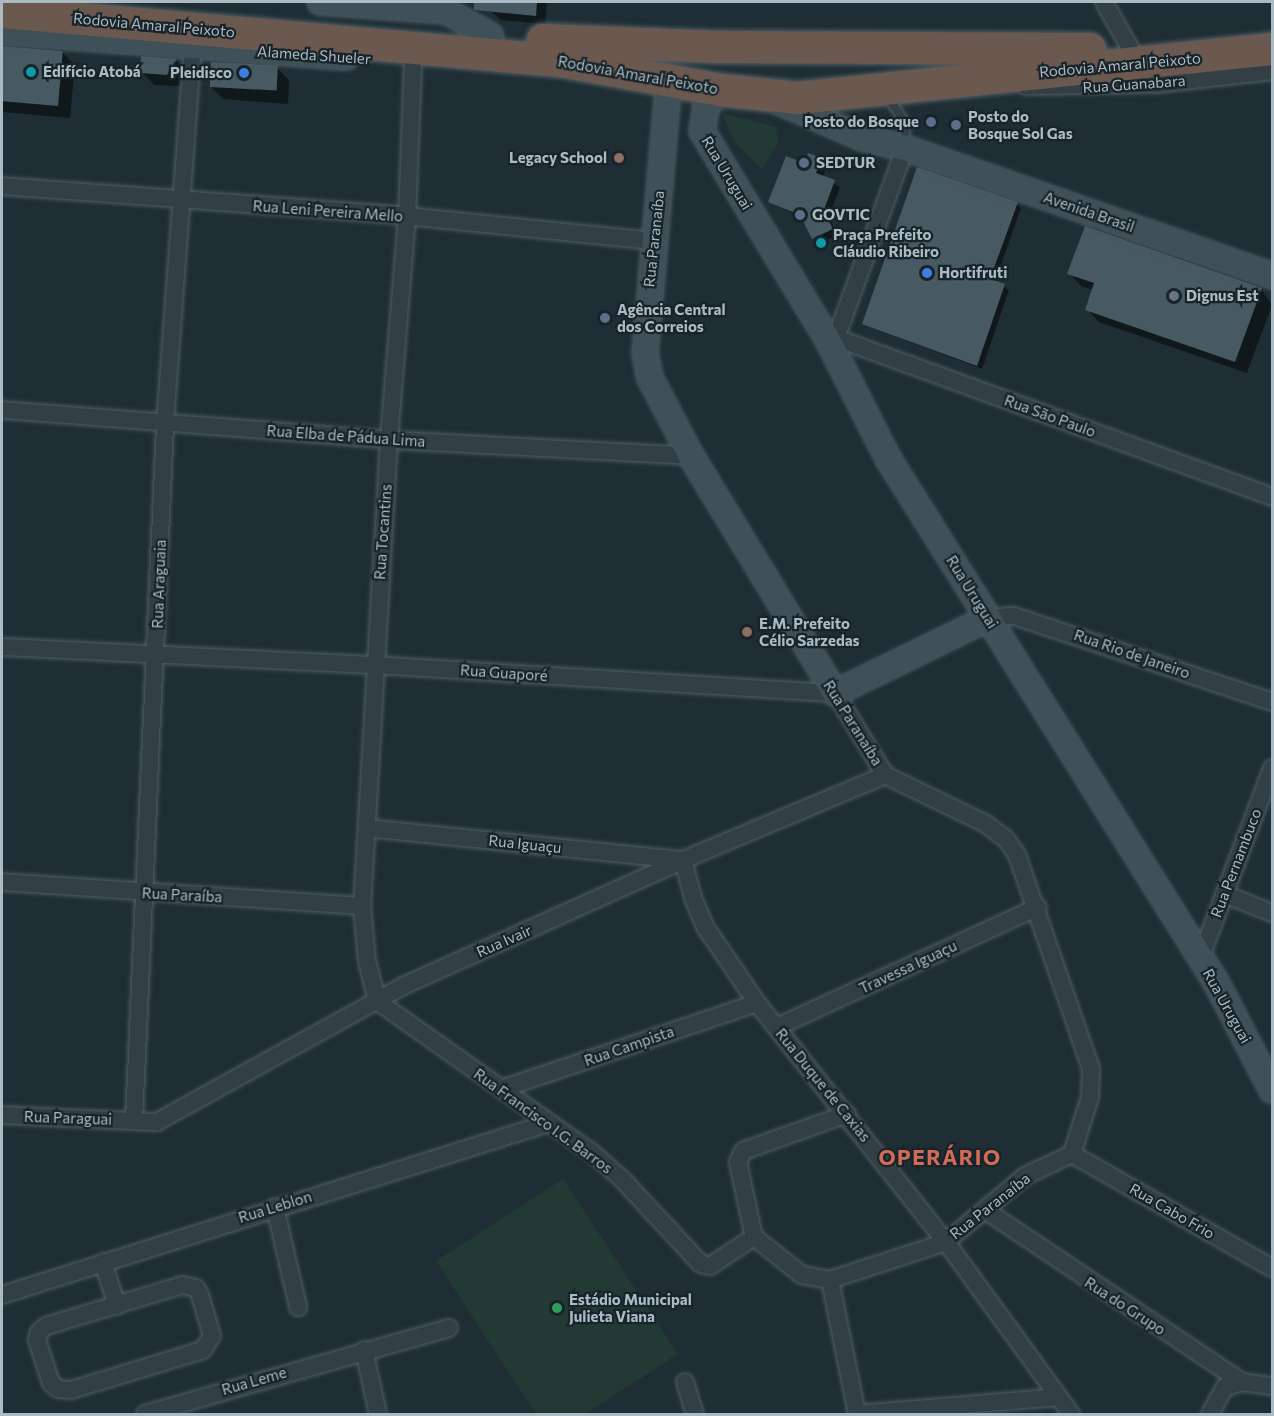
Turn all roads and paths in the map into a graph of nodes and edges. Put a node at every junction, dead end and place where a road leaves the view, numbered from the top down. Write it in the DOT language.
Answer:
graph roads {
  1 [pos="49,2"];
  2 [pos="320,2"];
  3 [pos="1104,2"];
  4 [pos="413,5"];
  5 [pos="2,12"];
  6 [pos="1272,31"];
  7 [pos="2,32"];
  8 [pos="491,36"];
  9 [pos="193,47"];
  10 [pos="717,47"];
  11 [pos="862,47"];
  12 [pos="1130,48"];
  13 [pos="1272,49"];
  14 [pos="446,50"];
  15 [pos="412,62"];
  16 [pos="1272,71"];
  17 [pos="997,76"];
  18 [pos="669,79"];
  19 [pos="720,90"];
  20 [pos="884,91"];
  21 [pos="769,97"];
  22 [pos="702,131"];
  23 [pos="666,134"];
  24 [pos="905,148"];
  25 [pos="2,186"];
  26 [pos="182,201"];
  27 [pos="407,216"];
  28 [pos="653,241"];
  29 [pos="1272,276"];
  30 [pos="832,339"];
  31 [pos="2,411"];
  32 [pos="165,424"];
  33 [pos="389,440"];
  34 [pos="691,456"];
  35 [pos="1272,497"];
  36 [pos="989,618"];
  37 [pos="2,648"];
  38 [pos="157,654"];
  39 [pos="374,664"];
  40 [pos="835,693"];
  41 [pos="1272,702"];
  42 [pos="1272,768"];
  43 [pos="885,775"];
  44 [pos="368,828"];
  45 [pos="683,860"];
  46 [pos="2,882"];
  47 [pos="142,893"];
  48 [pos="1224,894"];
  49 [pos="362,906"];
  50 [pos="1038,907"];
  51 [pos="1272,913"];
  52 [pos="1200,959"];
  53 [pos="377,1001"];
  54 [pos="757,1003"];
  55 [pos="777,1027"];
  56 [pos="501,1089"];
  57 [pos="1272,1090"];
  58 [pos="847,1114"];
  59 [pos="2,1115"];
  60 [pos="134,1120"];
  61 [pos="549,1123"];
  62 [pos="1072,1154"];
  63 [pos="276,1207"];
  64 [pos="985,1210"];
  65 [pos="754,1237"];
  66 [pos="946,1242"];
  67 [pos="103,1262"];
  68 [pos="1272,1268"];
  69 [pos="830,1280"];
  70 [pos="2,1295"];
  71 [pos="117,1306"];
  72 [pos="298,1307"];
  73 [pos="449,1328"];
  74 [pos="364,1350"];
  75 [pos="685,1382"];
  76 [pos="1242,1382"];
  77 [pos="1272,1386"];
  78 [pos="1058,1397"];
  79 [pos="145,1414"];
  80 [pos="378,1414"];
  81 [pos="695,1414"];
  82 [pos="857,1414"];
  83 [pos="1071,1414"];
  84 [pos="1210,1414"];
  1 -- 8 [label="highway, Rodovia Amaral Peixoto"];
  2 -- 4 [label="street"];
  3 -- 12 [label="street"];
  4 -- 8 [label="street"];
  5 -- 14 [label="highway, Rodovia Amaral Peixoto"];
  6 -- 12 [label="highway, Rodovia Amaral Peixoto"];
  7 -- 9 [label="street, Alameda Shueler"];
  8 -- 10 [label="highway, Rodovia Amaral Peixoto"];
  9 -- 15 [label="street, Alameda Shueler"];
  9 -- 26 [label="street, Rua Araguaia"];
  10 -- 11 [label="highway, Rodovia Amaral Peixoto"];
  10 -- 18 [label="highway"];
  11 -- 12 [label="highway, Rodovia Amaral Peixoto"];
  11 -- 20 [label="highway"];
  13 -- 17 [label="highway, Rodovia Amaral Peixoto"];
  14 -- 15 [label="street, Alameda Shueler"];
  14 -- 18 [label="highway, Rodovia Amaral Peixoto"];
  15 -- 27 [label="street, Rua Tocantins"];
  16 -- 17 [label="street, Rua Guanabara"];
  17 -- 20 [label="highway, Rodovia Amaral Peixoto"];
  18 -- 19 [label="highway, Rodovia Amaral Peixoto"];
  18 -- 23 [label="street, Rua Paranaíba"];
  19 -- 21 [label="highway, Rodovia Amaral Peixoto"];
  19 -- 22 [label="street, Rua Uruguai"];
  20 -- 21 [label="highway, Rodovia Amaral Peixoto"];
  20 -- 24 [label="lane"];
  21 -- 24 [label="street, Avenida Brasil"];
  22 -- 23 [label="street"];
  22 -- 30 [label="street, Rua Uruguai"];
  23 -- 28 [label="street, Rua Paranaíba"];
  24 -- 29 [label="street, Avenida Brasil"];
  24 -- 30 [label="street"];
  25 -- 26 [label="street, Rua Leni Pereira Mello"];
  26 -- 27 [label="street, Rua Leni Pereira Mello"];
  26 -- 32 [label="street, Rua Araguaia"];
  27 -- 28 [label="street, Rua Leni Pereira Mello"];
  27 -- 33 [label="street, Rua Tocantins"];
  28 -- 34 [label="street, Rua Paranaíba"];
  30 -- 35 [label="street, Rua São Paulo"];
  30 -- 36 [label="street, Rua Uruguai"];
  31 -- 32 [label="street, Rua Elba de Pádua Lima"];
  32 -- 33 [label="street, Rua Elba de Pádua Lima"];
  32 -- 38 [label="street, Rua Araguaia"];
  33 -- 34 [label="street, Rua Elba de Pádua Lima"];
  33 -- 39 [label="street, Rua Tocantins"];
  34 -- 40 [label="street, Rua Paranaíba"];
  36 -- 40 [label="street, Rua Guaporé"];
  36 -- 41 [label="street, Rua Rio de Janeiro"];
  36 -- 52 [label="street, Rua Uruguai"];
  37 -- 38 [label="street, Rua Guaporé"];
  38 -- 39 [label="street, Rua Guaporé"];
  38 -- 47 [label="street, Rua Araguaia"];
  39 -- 40 [label="street, Rua Guaporé"];
  39 -- 44 [label="street, Rua Tocantins"];
  40 -- 43 [label="street, Rua Paranaíba"];
  42 -- 48 [label="street, Rua Pernambuco"];
  43 -- 45 [label="street, Rua Ivair"];
  43 -- 50 [label="street, Rua Paranaíba"];
  44 -- 45 [label="street, Rua Iguaçu"];
  44 -- 49 [label="street, Rua Tocantins"];
  45 -- 53 [label="street, Rua Ivair"];
  45 -- 54 [label="street, Rua Duque de Caxias"];
  46 -- 47 [label="street, Rua Paraíba"];
  47 -- 49 [label="street, Rua Paraíba"];
  47 -- 60 [label="street, Rua Araguaia"];
  48 -- 51 [label="street"];
  48 -- 52 [label="street, Rua Pernambuco"];
  49 -- 53 [label="street, Rua Tocantins"];
  50 -- 55 [label="street, Travessa Iguaçu"];
  50 -- 62 [label="street, Rua Paranaíba"];
  52 -- 57 [label="street, Rua Uruguai"];
  53 -- 56 [label="street, Rua Francisco I.G. Barros"];
  53 -- 60 [label="street, Rua Ivair"];
  54 -- 55 [label="street, Rua Duque de Caxias"];
  54 -- 56 [label="street, Rua Campista"];
  55 -- 58 [label="street, Rua Duque de Caxias"];
  56 -- 61 [label="street, Rua Francisco I.G. Barros"];
  58 -- 65 [label="street"];
  58 -- 66 [label="street, Rua Duque de Caxias"];
  59 -- 60 [label="street, Rua Paraguai"];
  61 -- 63 [label="street, Rua Leblon"];
  61 -- 65 [label="street, Rua Francisco I.G. Barros"];
  62 -- 64 [label="street, Rua Paranaíba"];
  62 -- 68 [label="street, Rua Cabo Frio"];
  63 -- 67 [label="street, Rua Leblon"];
  63 -- 72 [label="street"];
  64 -- 66 [label="street, Rua Paranaíba"];
  64 -- 76 [label="street, Rua do Grupo"];
  65 -- 69 [label="street"];
  66 -- 69 [label="street, Rua Paranaíba"];
  66 -- 78 [label="street, Rua Duque de Caxias"];
  67 -- 70 [label="street, Rua Leblon"];
  67 -- 71 [label="street"];
  69 -- 82 [label="street"];
  71 -- 71 [label="street"];
  73 -- 74 [label="street, Rua Leme"];
  74 -- 79 [label="street, Rua Leme"];
  74 -- 80 [label="street"];
  75 -- 81 [label="street"];
  76 -- 77 [label="street, Rua do Grupo"];
  76 -- 84 [label="street"];
  78 -- 82 [label="street"];
  78 -- 83 [label="street, Rua Duque de Caxias"];
}
